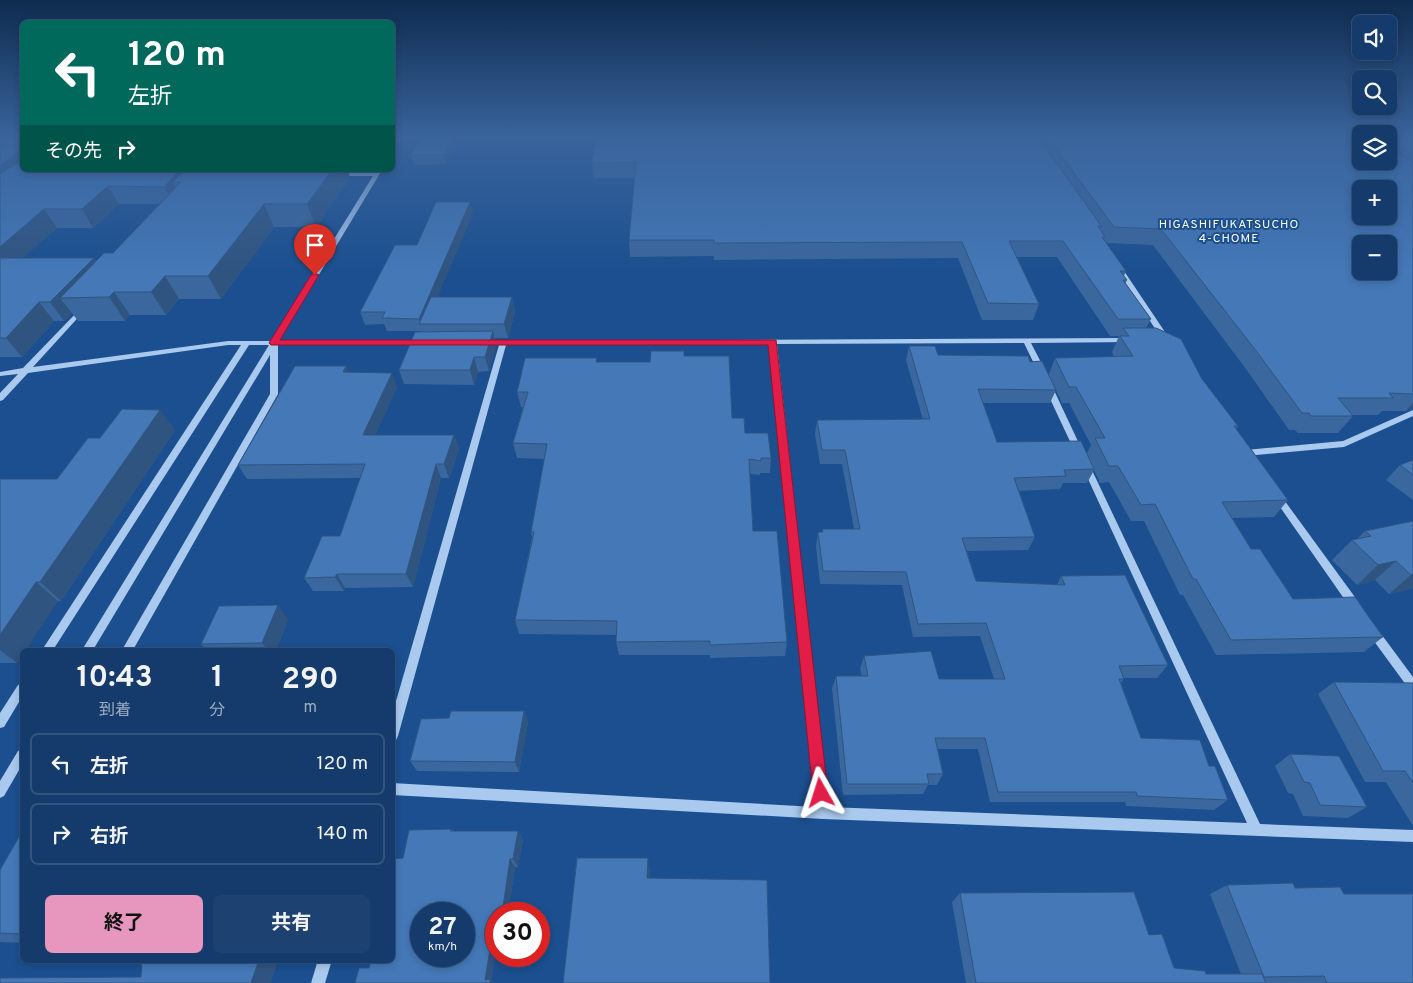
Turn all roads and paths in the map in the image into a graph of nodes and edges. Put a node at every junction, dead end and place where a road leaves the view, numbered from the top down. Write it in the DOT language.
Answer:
graph roads {
  1 [pos="372,182"];
  2 [pos="1112,257"];
  3 [pos="86,305"];
  4 [pos="1137,340"];
  5 [pos="1157,340"];
  6 [pos="1027,341"];
  7 [pos="247,342"];
  8 [pos="773,342"];
  9 [pos="274,343"];
  10 [pos="435,343"];
  11 [pos="474,343"];
  12 [pos="503,343"];
  13 [pos="26,371"];
  14 [pos="0,374"];
  15 [pos="0,398"];
  16 [pos="1413,413"];
  17 [pos="1246,453"];
  18 [pos="1269,485"];
  19 [pos="1361,614"];
  20 [pos="1367,622"];
  21 [pos="48,648"];
  22 [pos="87,648"];
  23 [pos="128,648"];
  24 [pos="1413,686"];
  25 [pos="20,691"];
  26 [pos="0,723"];
  27 [pos="395,725"];
  28 [pos="20,758"];
  29 [pos="395,789"];
  30 [pos="0,792"];
  31 [pos="823,813"];
  32 [pos="1257,831"];
  33 [pos="1413,836"];
  34 [pos="324,963"];
  35 [pos="318,983"];
  1 -- 9 [label="street"];
  2 -- 5 [label="street"];
  3 -- 13 [label="street"];
  4 -- 6 [label="street"];
  6 -- 8 [label="street"];
  6 -- 32 [label="street"];
  7 -- 9 [label="street"];
  7 -- 13 [label="street"];
  7 -- 21 [label="street"];
  8 -- 12 [label="street"];
  8 -- 31 [label="street"];
  9 -- 10 [label="street"];
  9 -- 22 [label="street"];
  9 -- 23 [label="street"];
  11 -- 12 [label="street"];
  12 -- 27 [label="street"];
  13 -- 14 [label="street"];
  13 -- 15 [label="street"];
  16 -- 17 [label="street"];
  18 -- 19 [label="street"];
  20 -- 24 [label="street"];
  25 -- 26 [label="street"];
  28 -- 30 [label="street"];
  29 -- 31 [label="street"];
  31 -- 32 [label="street"];
  32 -- 33 [label="street"];
  34 -- 35 [label="street"];
}
